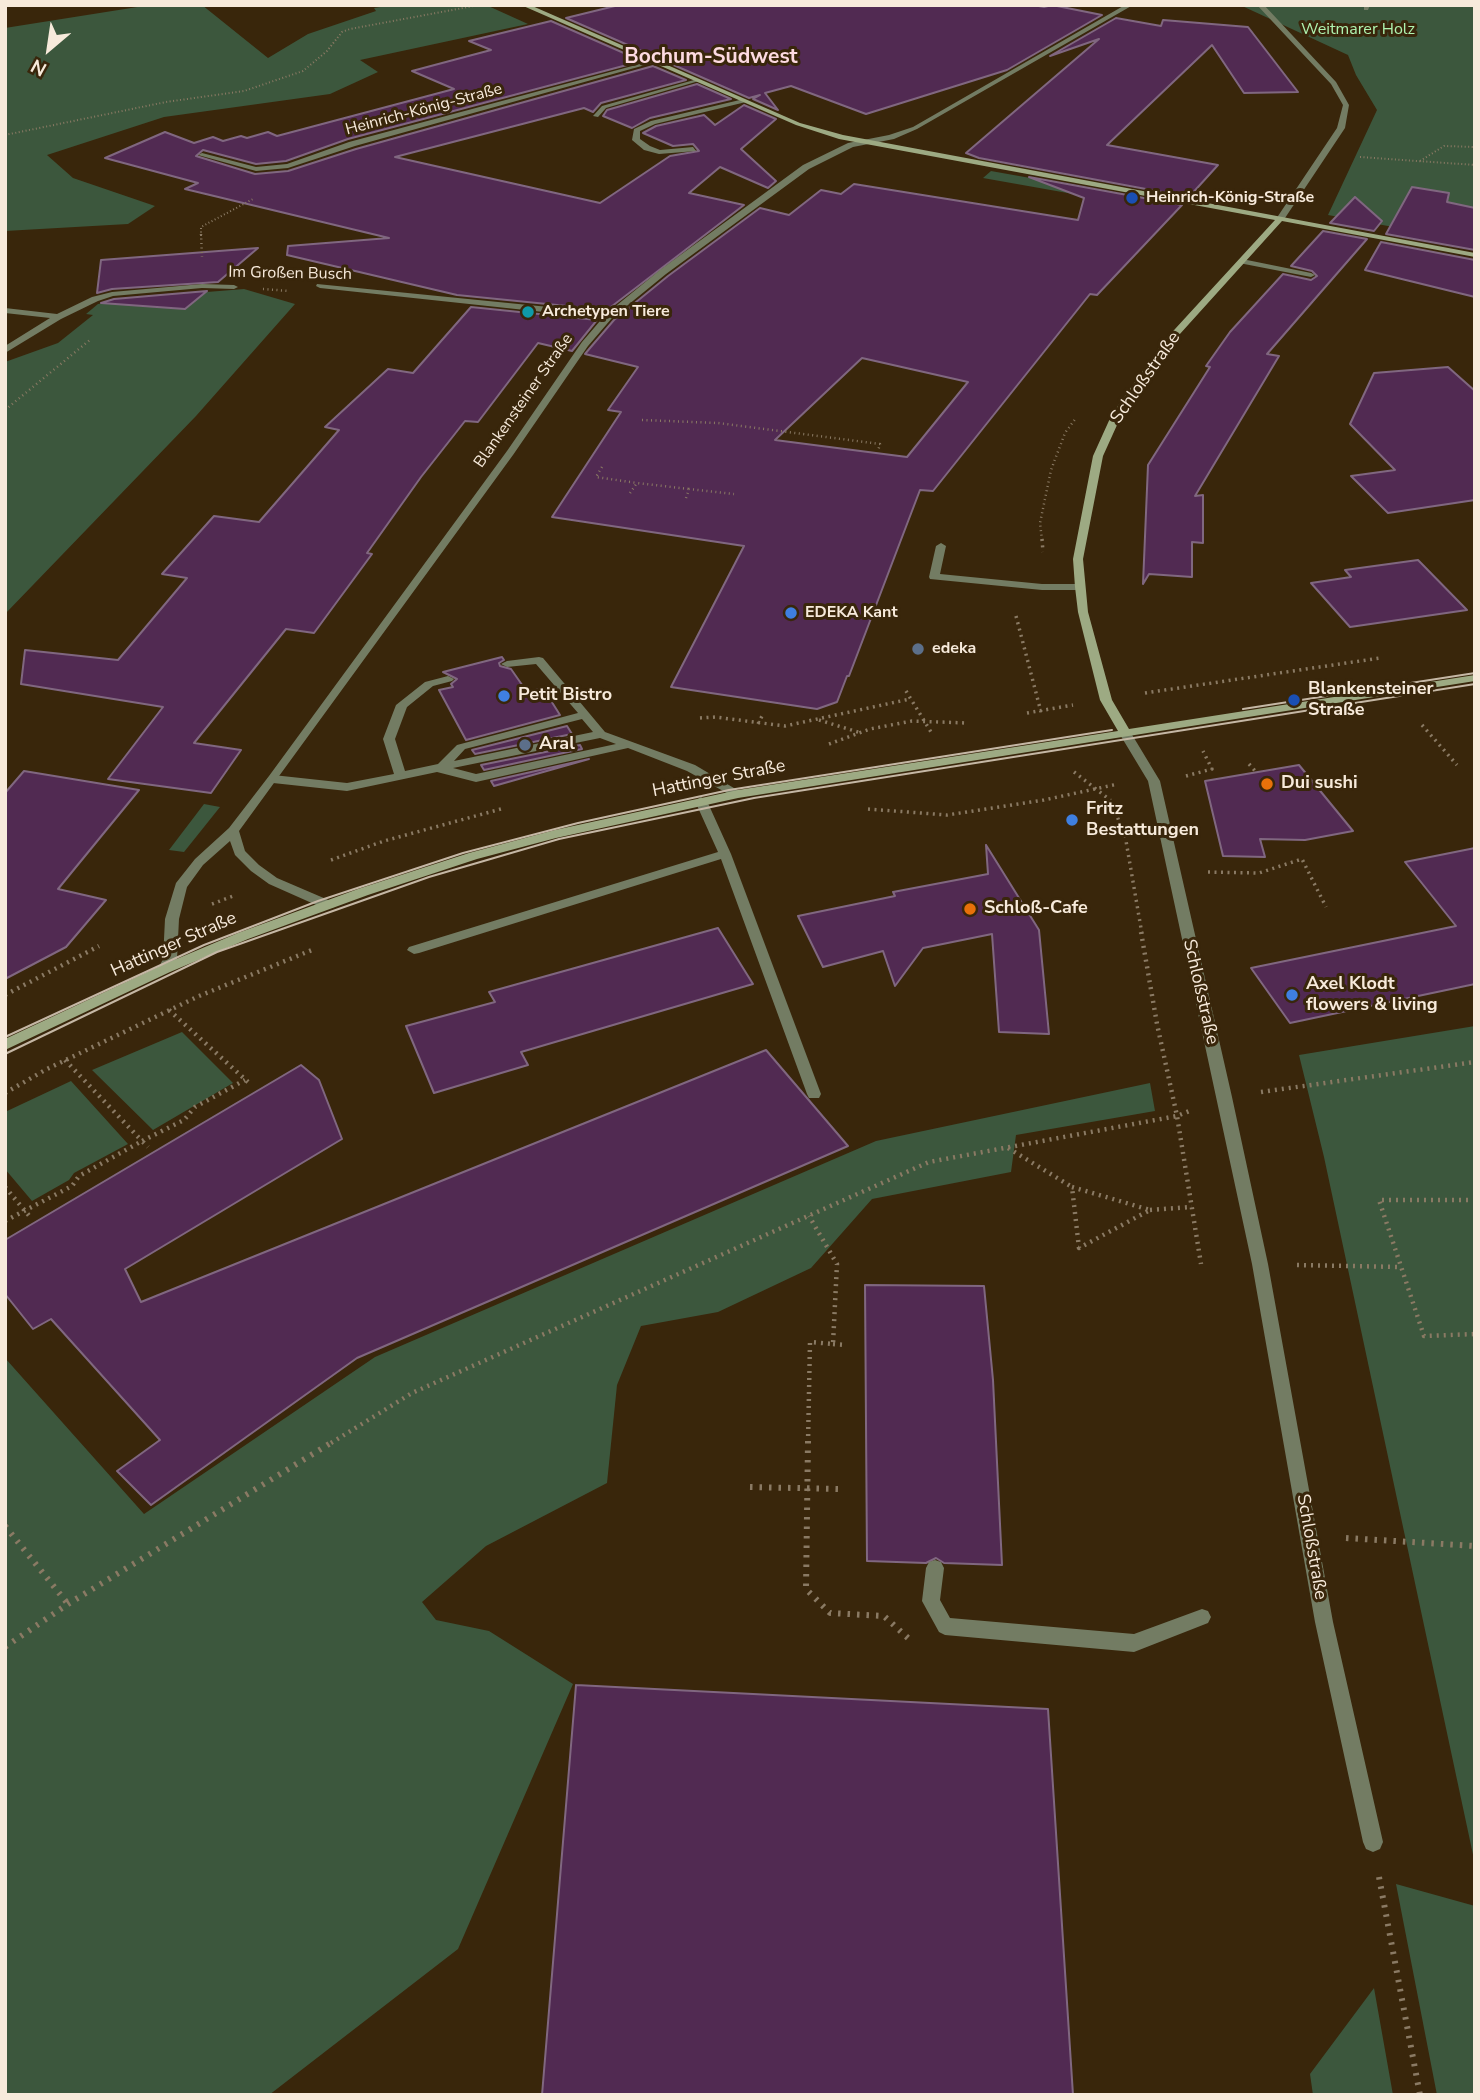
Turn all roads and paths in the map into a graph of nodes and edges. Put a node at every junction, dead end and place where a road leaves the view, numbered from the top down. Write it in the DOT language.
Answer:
graph roads {
  1 [pos="479,5"];
  2 [pos="524,5"];
  3 [pos="1130,5"];
  4 [pos="1260,5"];
  5 [pos="653,62"];
  6 [pos="696,80"];
  7 [pos="744,101"];
  8 [pos="596,116"];
  9 [pos="5,135"];
  10 [pos="865,142"];
  11 [pos="1475,147"];
  12 [pos="693,149"];
  13 [pos="1324,154"];
  14 [pos="202,156"];
  15 [pos="1420,161"];
  16 [pos="1475,165"];
  17 [pos="259,196"];
  18 [pos="1280,219"];
  19 [pos="1475,255"];
  20 [pos="202,260"];
  21 [pos="1242,261"];
  22 [pos="1311,275"];
  23 [pos="320,286"];
  24 [pos="234,287"];
  25 [pos="5,310"];
  26 [pos="609,316"];
  27 [pos="58,317"];
  28 [pos="39,330"];
  29 [pos="5,350"];
  30 [pos="5,410"];
  31 [pos="642,420"];
  32 [pos="716,423"];
  33 [pos="712,431"];
  34 [pos="878,451"];
  35 [pos="602,467"];
  36 [pos="637,483"];
  37 [pos="689,489"];
  38 [pos="630,493"];
  39 [pos="734,494"];
  40 [pos="686,498"];
  41 [pos="941,546"];
  42 [pos="1042,587"];
  43 [pos="1080,587"];
  44 [pos="507,664"];
  45 [pos="1475,678"];
  46 [pos="448,679"];
  47 [pos="1138,684"];
  48 [pos="906,691"];
  49 [pos="1136,695"];
  50 [pos="909,699"];
  51 [pos="1073,705"];
  52 [pos="763,713"];
  53 [pos="585,715"];
  54 [pos="699,718"];
  55 [pos="817,719"];
  56 [pos="923,721"];
  57 [pos="758,724"];
  58 [pos="973,724"];
  59 [pos="1422,725"];
  60 [pos="931,732"];
  61 [pos="862,733"];
  62 [pos="1125,733"];
  63 [pos="601,734"];
  64 [pos="825,744"];
  65 [pos="627,745"];
  66 [pos="1206,755"];
  67 [pos="1249,764"];
  68 [pos="1457,765"];
  69 [pos="440,769"];
  70 [pos="1256,772"];
  71 [pos="401,776"];
  72 [pos="1076,776"];
  73 [pos="1180,778"];
  74 [pos="273,779"];
  75 [pos="738,794"];
  76 [pos="701,801"];
  77 [pos="233,831"];
  78 [pos="725,854"];
  79 [pos="1173,871"];
  80 [pos="237,895"];
  81 [pos="328,905"];
  82 [pos="202,907"];
  83 [pos="1326,907"];
  84 [pos="99,946"];
  85 [pos="414,950"];
  86 [pos="165,969"];
  87 [pos="5,995"];
  88 [pos="169,1010"];
  89 [pos="5,1045"];
  90 [pos="65,1060"];
  91 [pos="1475,1062"];
  92 [pos="814,1094"];
  93 [pos="1225,1097"];
  94 [pos="1177,1116"];
  95 [pos="142,1141"];
  96 [pos="148,1147"];
  97 [pos="1008,1148"];
  98 [pos="1072,1186"];
  99 [pos="5,1187"];
  100 [pos="1475,1200"];
  101 [pos="1192,1207"];
  102 [pos="24,1210"];
  103 [pos="1150,1210"];
  104 [pos="809,1216"];
  105 [pos="31,1218"];
  106 [pos="5,1221"];
  107 [pos="1259,1264"];
  108 [pos="1201,1265"];
  109 [pos="1401,1267"];
  110 [pos="1475,1334"];
  111 [pos="833,1344"];
  112 [pos="846,1345"];
  113 [pos="750,1487"];
  114 [pos="807,1488"];
  115 [pos="841,1489"];
  116 [pos="5,1526"];
  117 [pos="1310,1536"];
  118 [pos="1475,1546"];
  119 [pos="935,1568"];
  120 [pos="68,1604"];
  121 [pos="1202,1617"];
  122 [pos="911,1642"];
  123 [pos="5,1647"];
  124 [pos="1373,1842"];
  125 [pos="1420,2095"];
  1 -- 9 [label="path"];
  2 -- 5 [label="main road"];
  3 -- 10 [label="street, Blankensteiner Straße"];
  4 -- 13 [label="street, Schloßstraße"];
  5 -- 6 [label="main road"];
  5 -- 14 [label="street, Heinrich-König-Straße"];
  6 -- 7 [label="main road"];
  6 -- 8 [label="street"];
  7 -- 10 [label="main road"];
  7 -- 12 [label="street"];
  10 -- 18 [label="main road"];
  10 -- 26 [label="street, Blankensteiner Straße"];
  11 -- 15 [label="path"];
  13 -- 15 [label="path"];
  13 -- 18 [label="street, Schloßstraße"];
  15 -- 16 [label="path"];
  17 -- 20 [label="path"];
  18 -- 19 [label="main road"];
  18 -- 21 [label="main road, Schloßstraße"];
  21 -- 22 [label="street"];
  21 -- 43 [label="main road, Schloßstraße"];
  23 -- 24 [label="path, Im Großen Busch"];
  23 -- 26 [label="street, Im Großen Busch"];
  24 -- 27 [label="street, Im Großen Busch"];
  25 -- 27 [label="street"];
  26 -- 74 [label="street, Blankensteiner Straße"];
  27 -- 28 [label="street, Im Großen Busch"];
  28 -- 29 [label="street, Im Großen Busch"];
  28 -- 30 [label="path"];
  31 -- 32 [label="path"];
  32 -- 33 [label="path"];
  32 -- 34 [label="path"];
  35 -- 36 [label="path"];
  36 -- 37 [label="path"];
  36 -- 38 [label="path"];
  37 -- 39 [label="path"];
  37 -- 40 [label="path"];
  41 -- 42 [label="street"];
  42 -- 43 [label="street"];
  42 -- 51 [label="path"];
  43 -- 62 [label="main road, Schloßstraße"];
  44 -- 53 [label="street"];
  45 -- 62 [label="main road, Hattinger Straße"];
  46 -- 71 [label="street"];
  47 -- 49 [label="path"];
  48 -- 50 [label="path"];
  50 -- 55 [label="path"];
  50 -- 56 [label="path"];
  52 -- 57 [label="path"];
  53 -- 63 [label="street"];
  53 -- 69 [label="street"];
  54 -- 57 [label="path"];
  55 -- 57 [label="path"];
  55 -- 61 [label="path"];
  56 -- 58 [label="path"];
  56 -- 60 [label="path"];
  56 -- 61 [label="path"];
  59 -- 68 [label="path"];
  61 -- 64 [label="path"];
  62 -- 75 [label="main road, Hattinger Straße"];
  62 -- 79 [label="street, Schloßstraße"];
  63 -- 65 [label="street"];
  63 -- 69 [label="street"];
  65 -- 69 [label="street"];
  65 -- 75 [label="street"];
  66 -- 73 [label="path"];
  67 -- 70 [label="path"];
  69 -- 71 [label="street"];
  71 -- 74 [label="street"];
  72 -- 94 [label="path"];
  74 -- 77 [label="street, Blankensteiner Straße"];
  75 -- 76 [label="main road, Hattinger Straße"];
  76 -- 78 [label="street"];
  76 -- 81 [label="main road, Hattinger Straße"];
  77 -- 81 [label="street"];
  77 -- 86 [label="street, Blankensteiner Straße"];
  78 -- 85 [label="street"];
  78 -- 92 [label="street"];
  79 -- 83 [label="path"];
  79 -- 93 [label="street, Schloßstraße"];
  80 -- 82 [label="path"];
  81 -- 86 [label="main road, Hattinger Straße"];
  84 -- 87 [label="path"];
  86 -- 89 [label="main road, Hattinger Straße"];
  88 -- 95 [label="path"];
  90 -- 95 [label="path"];
  91 -- 93 [label="path"];
  93 -- 94 [label="path"];
  93 -- 107 [label="street, Schloßstraße"];
  94 -- 97 [label="path"];
  94 -- 101 [label="path"];
  95 -- 96 [label="path"];
  95 -- 102 [label="path"];
  97 -- 98 [label="path"];
  97 -- 104 [label="path"];
  98 -- 103 [label="path"];
  98 -- 103 [label="path"];
  99 -- 102 [label="path"];
  100 -- 109 [label="path"];
  101 -- 103 [label="path"];
  101 -- 108 [label="path"];
  102 -- 105 [label="path"];
  102 -- 106 [label="path"];
  104 -- 111 [label="path"];
  104 -- 120 [label="path"];
  107 -- 109 [label="path"];
  107 -- 117 [label="street, Schloßstraße"];
  109 -- 110 [label="path"];
  111 -- 112 [label="path"];
  111 -- 114 [label="path"];
  113 -- 114 [label="path"];
  114 -- 115 [label="path"];
  114 -- 122 [label="path"];
  116 -- 120 [label="path"];
  117 -- 118 [label="path"];
  117 -- 124 [label="street, Schloßstraße"];
  119 -- 121 [label="street"];
  120 -- 123 [label="path"];
  124 -- 125 [label="path"];
}
